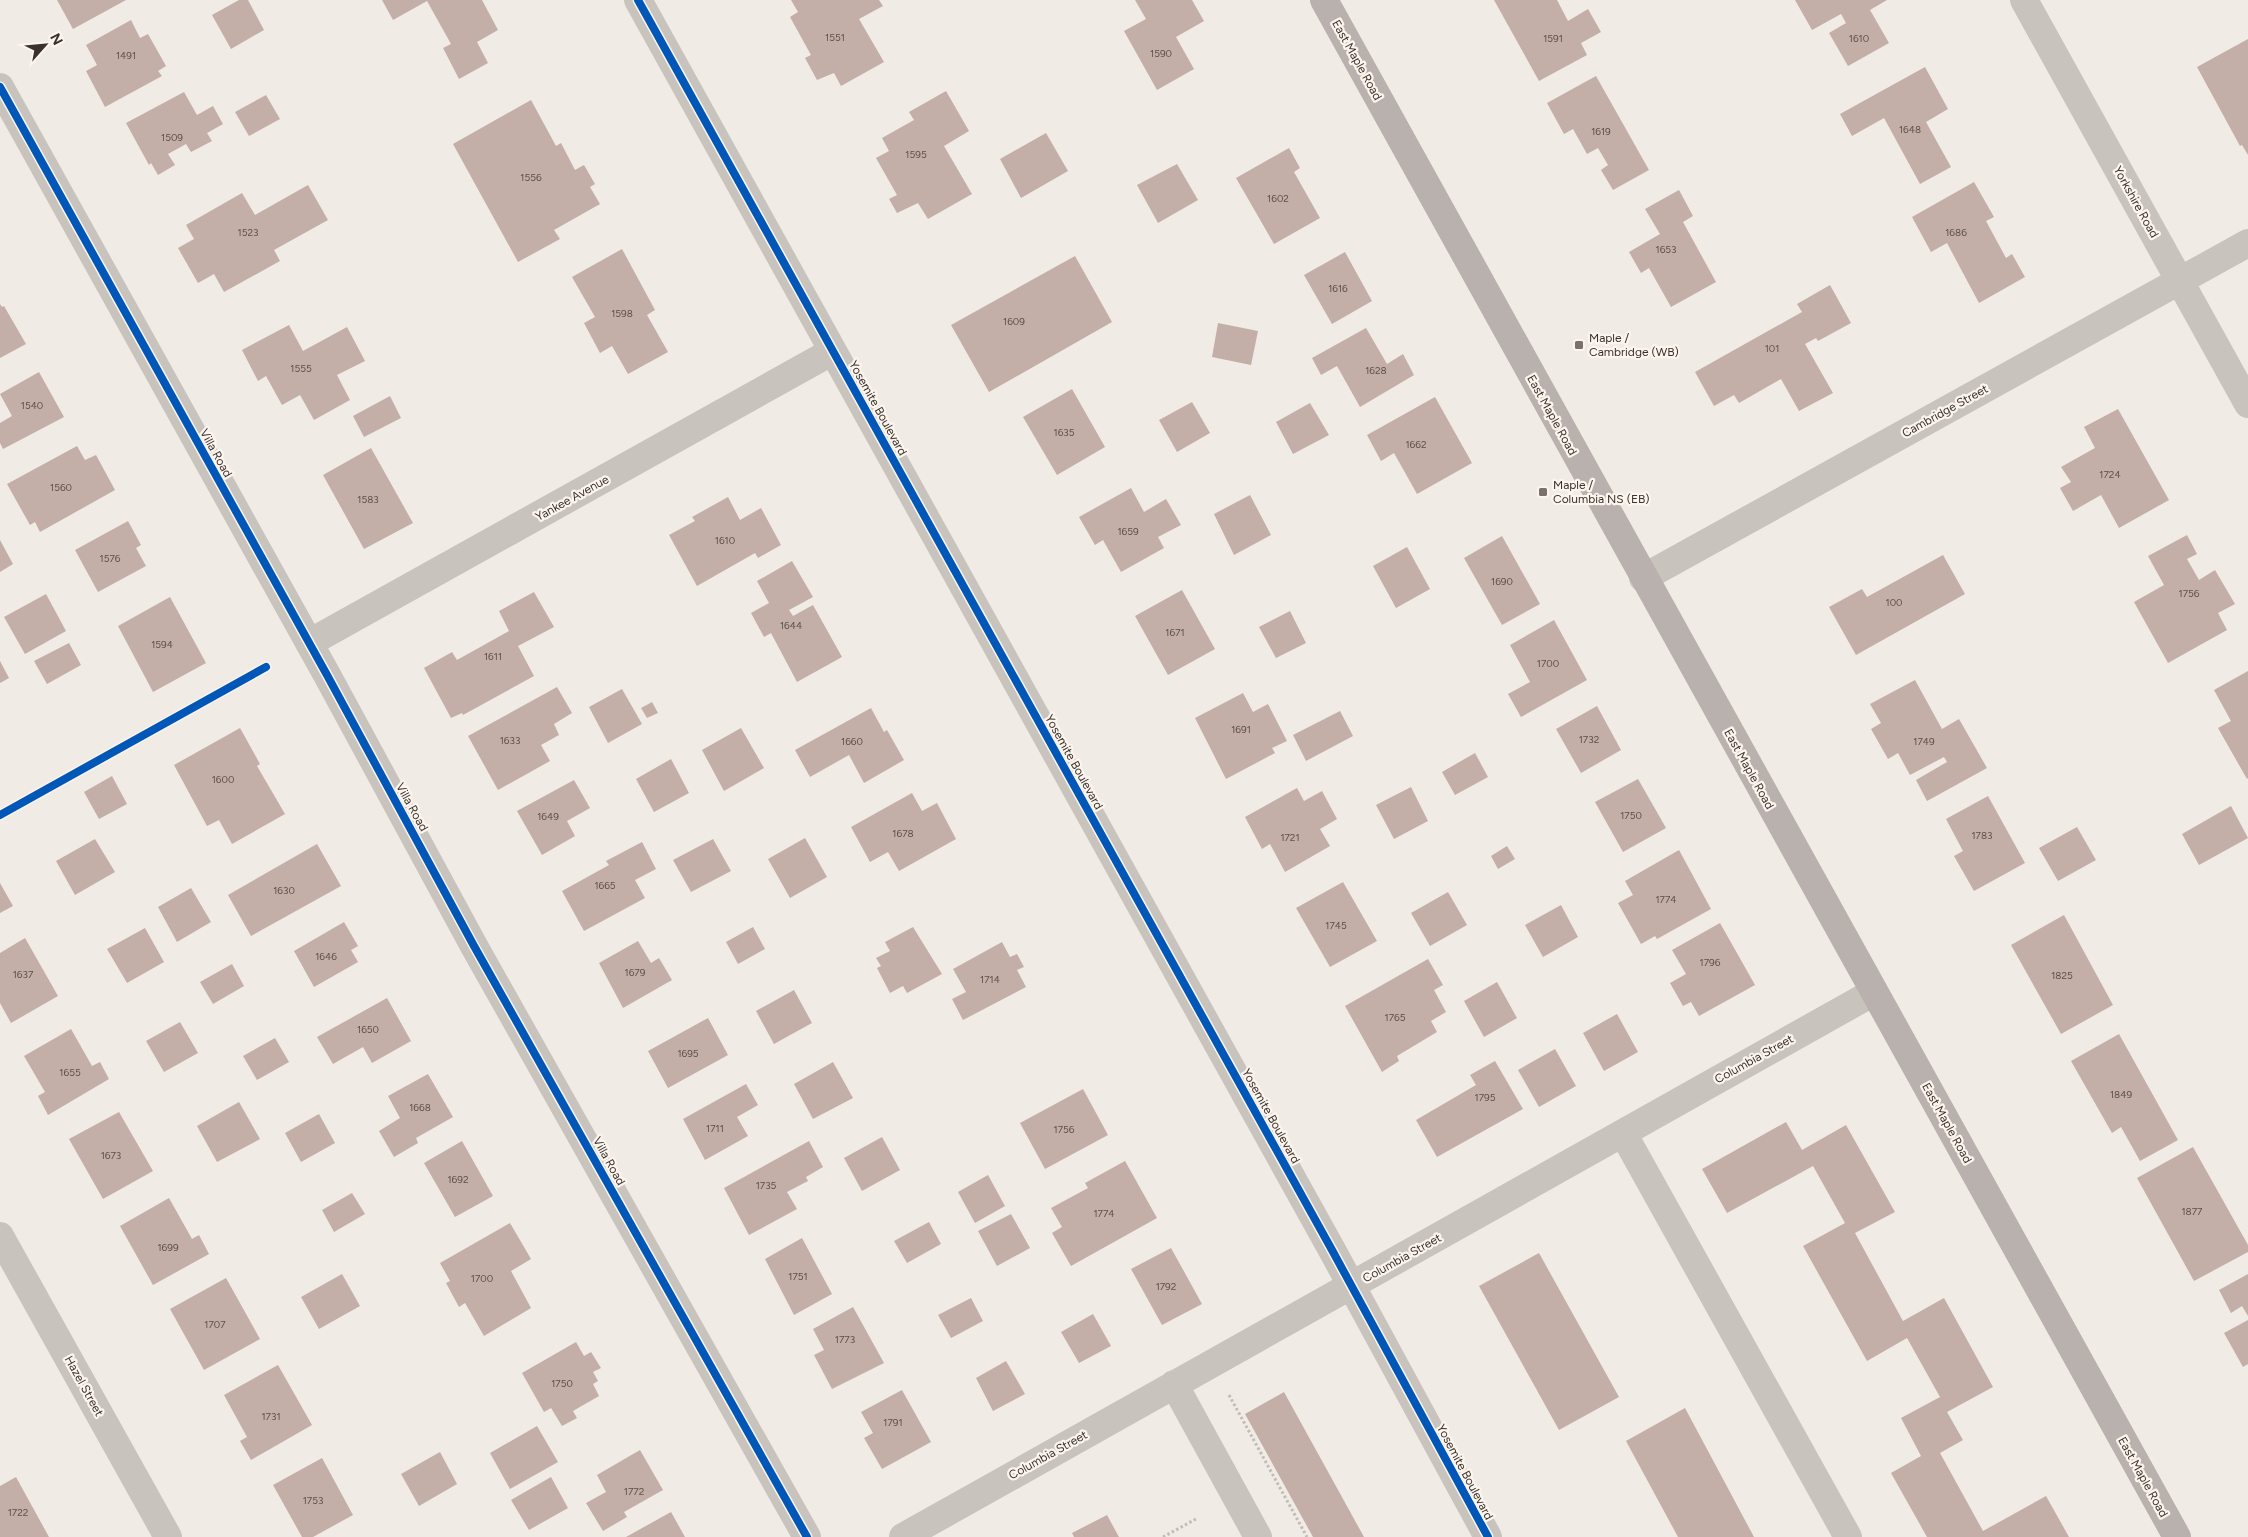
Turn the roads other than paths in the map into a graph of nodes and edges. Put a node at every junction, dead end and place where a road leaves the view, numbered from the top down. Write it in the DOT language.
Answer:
graph roads {
  1 [pos="638,0"];
  2 [pos="1324,0"];
  3 [pos="2024,0"];
  4 [pos="0,87"];
  5 [pos="2248,243"];
  6 [pos="2180,281"];
  7 [pos="833,351"];
  8 [pos="2248,404"];
  9 [pos="1643,578"];
  10 [pos="310,643"];
  11 [pos="1874,992"];
  12 [pos="1623,1133"];
  13 [pos="0,1236"];
  14 [pos="1352,1286"];
  15 [pos="1174,1384"];
  16 [pos="168,1537"];
  17 [pos="807,1537"];
  18 [pos="903,1537"];
  19 [pos="1258,1537"];
  20 [pos="1488,1537"];
  21 [pos="1848,1537"];
  22 [pos="2176,1537"];
  1 -- 7 [label="street, Yosemite Boulevard"];
  2 -- 9 [label="main road, East Maple Road"];
  3 -- 6 [label="street, Yorkshire Road"];
  4 -- 10 [label="street, Villa Road"];
  5 -- 6 [label="street, Cambridge Street"];
  6 -- 8 [label="street, Yorkshire Road"];
  6 -- 9 [label="street, Cambridge Street"];
  7 -- 10 [label="street, Yankee Avenue"];
  7 -- 14 [label="street, Yosemite Boulevard"];
  9 -- 11 [label="main road, East Maple Road"];
  10 -- 17 [label="street, Villa Road"];
  11 -- 12 [label="street, Columbia Street"];
  11 -- 22 [label="main road, East Maple Road"];
  12 -- 14 [label="street, Columbia Street"];
  12 -- 21 [label="street"];
  13 -- 16 [label="street, Hazel Street"];
  14 -- 15 [label="street, Columbia Street"];
  14 -- 20 [label="street, Yosemite Boulevard"];
  15 -- 18 [label="street, Columbia Street"];
  15 -- 19 [label="street"];
}
